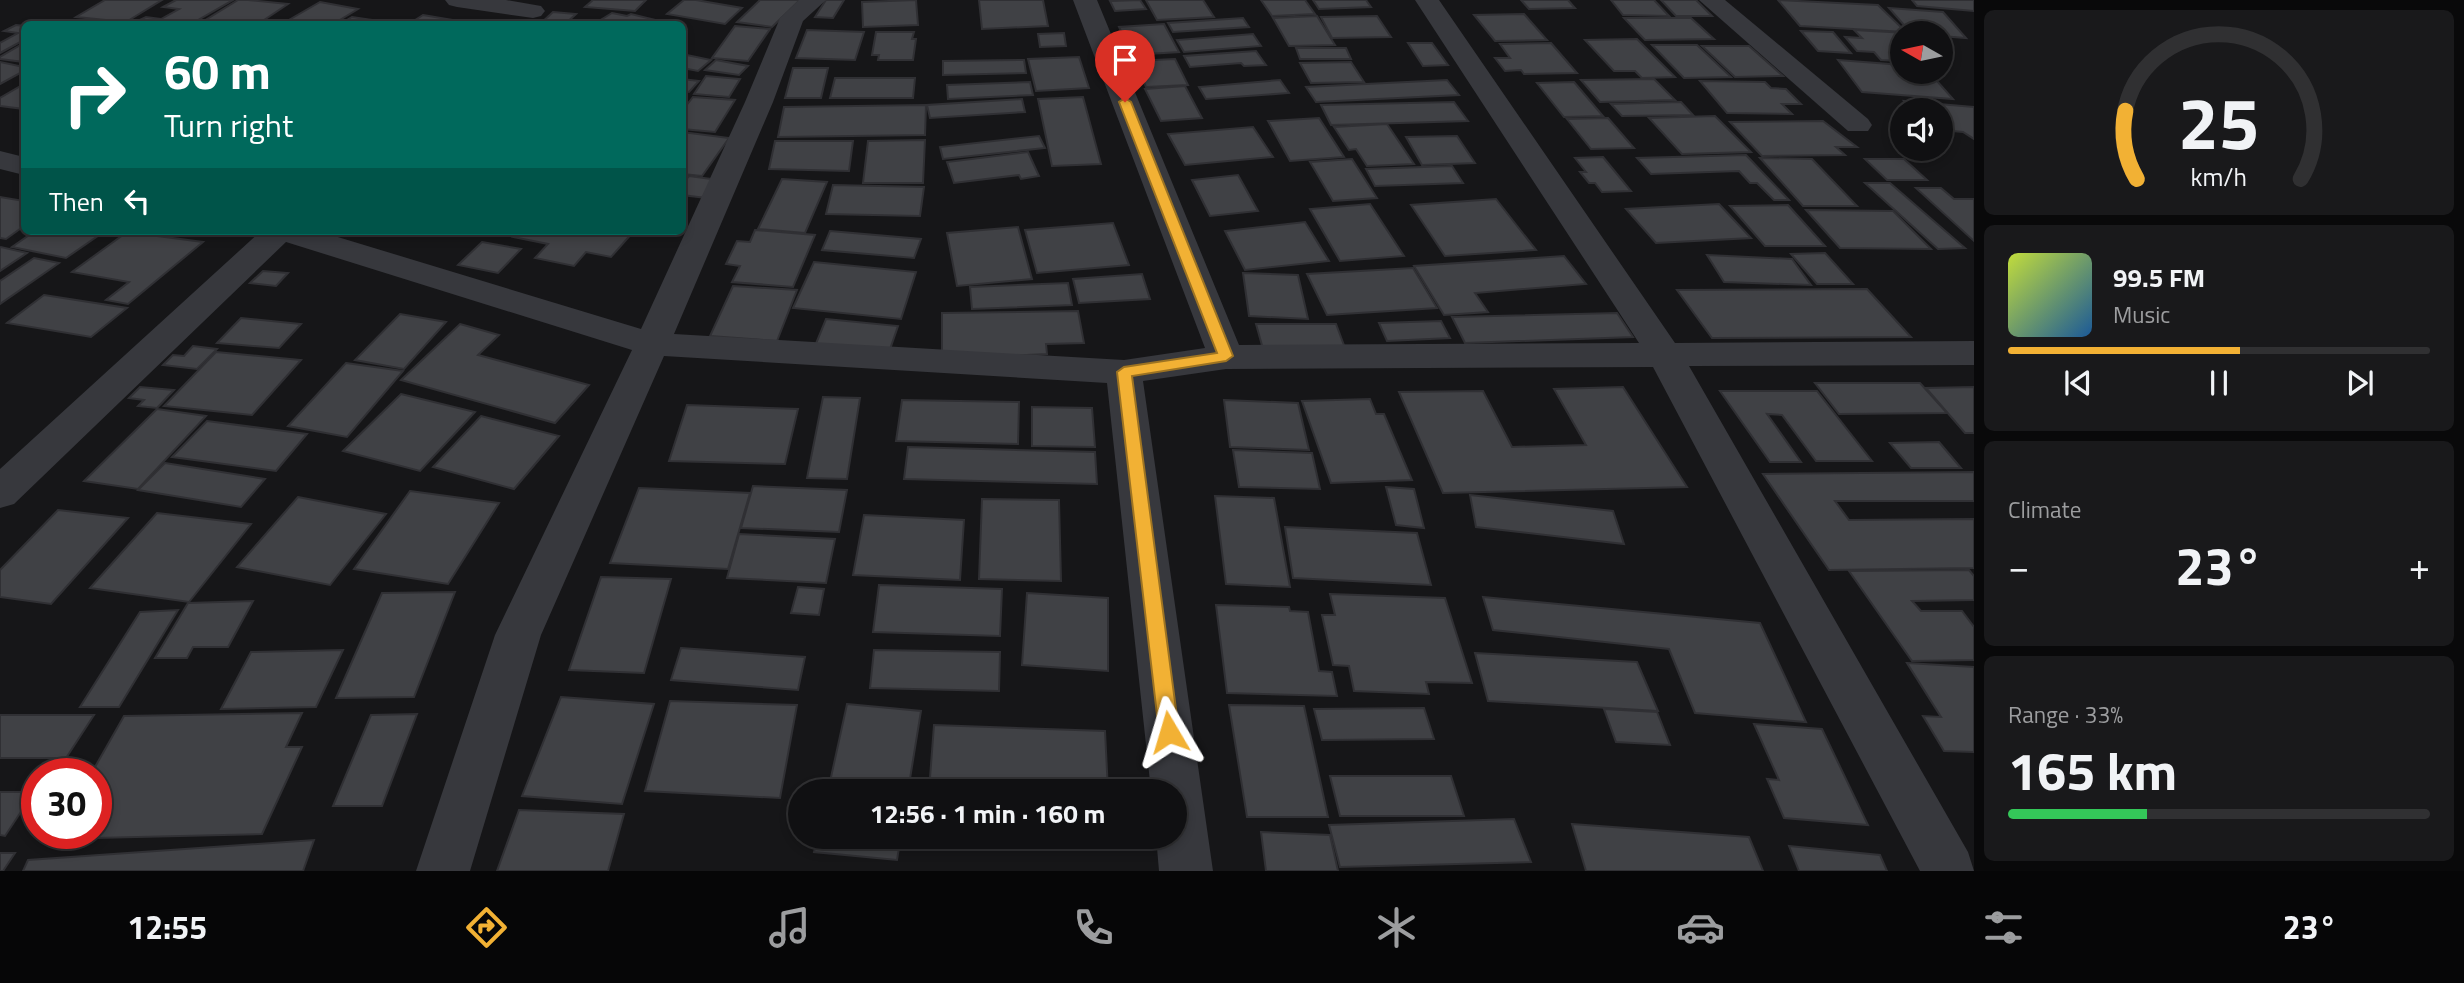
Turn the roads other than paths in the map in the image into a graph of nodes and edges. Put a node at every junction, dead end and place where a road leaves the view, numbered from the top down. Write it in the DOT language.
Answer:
graph roads {
  1 [pos="457,0"];
  2 [pos="814,0"];
  3 [pos="1085,0"];
  4 [pos="1427,0"];
  5 [pos="1712,0"];
  6 [pos="533,12"];
  7 [pos="1858,125"];
  8 [pos="0,160"];
  9 [pos="21,165"];
  10 [pos="275,235"];
  11 [pos="298,235"];
  12 [pos="652,344"];
  13 [pos="1974,353"];
  14 [pos="1664,354"];
  15 [pos="1226,356"];
  16 [pos="1124,372"];
  17 [pos="0,493"];
  18 [pos="443,871"];
  19 [pos="1186,871"];
  20 [pos="1949,871"];
  1 -- 6 [label="street"];
  2 -- 12 [label="street"];
  3 -- 15 [label="street"];
  4 -- 14 [label="street"];
  5 -- 7 [label="street"];
  8 -- 9 [label="street"];
  10 -- 17 [label="street"];
  11 -- 12 [label="street"];
  12 -- 16 [label="street"];
  12 -- 18 [label="street"];
  13 -- 14 [label="street"];
  14 -- 15 [label="street"];
  14 -- 20 [label="street"];
  15 -- 16 [label="street"];
  16 -- 19 [label="street"];
}
